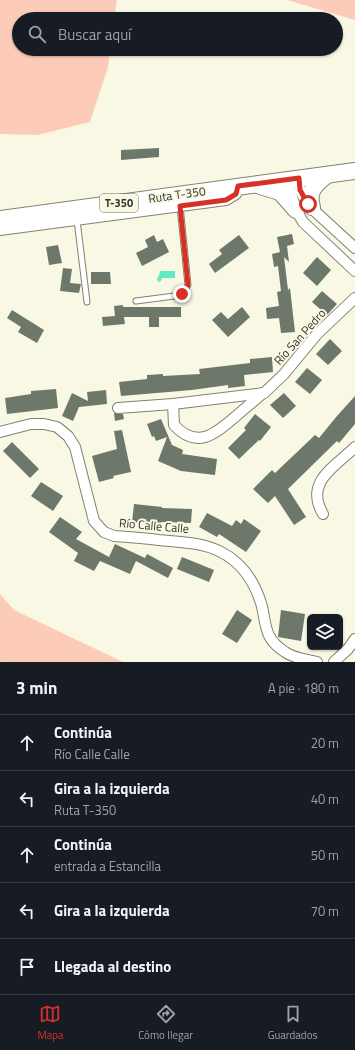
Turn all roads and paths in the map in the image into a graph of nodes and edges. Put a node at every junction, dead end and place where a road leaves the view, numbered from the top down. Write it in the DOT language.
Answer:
graph roads {
  1 [pos="355,171"];
  2 [pos="326,175"];
  3 [pos="293,179"];
  4 [pos="254,184"];
  5 [pos="238,186"];
  6 [pos="180,206"];
  7 [pos="312,207"];
  8 [pos="296,210"];
  9 [pos="0,219"];
  10 [pos="77,220"];
  11 [pos="0,230"];
  12 [pos="355,248"];
  13 [pos="355,271"];
  14 [pos="355,298"];
  15 [pos="136,301"];
  16 [pos="88,302"];
  17 [pos="264,393"];
  18 [pos="173,404"];
  19 [pos="118,408"];
  20 [pos="0,432"];
  21 [pos="355,447"];
  22 [pos="323,514"];
  23 [pos="355,639"];
  24 [pos="317,662"];
  25 [pos="334,662"];
  1 -- 2 [label="main road, Ruta T-350 / T-350"];
  2 -- 3 [label="main road, Ruta T-350 / T-350"];
  2 -- 7 [label="main road"];
  3 -- 4 [label="main road, Ruta T-350 / T-350"];
  3 -- 7 [label="street"];
  3 -- 8 [label="street"];
  4 -- 5 [label="main road, Ruta T-350 / T-350"];
  4 -- 8 [label="main road"];
  5 -- 6 [label="street"];
  5 -- 9 [label="main road, Ruta T-350 / T-350"];
  6 -- 10 [label="street"];
  6 -- 15 [label="lane"];
  7 -- 12 [label="street"];
  8 -- 13 [label="street"];
  10 -- 11 [label="street"];
  10 -- 16 [label="lane"];
  14 -- 17 [label="street, Río San Pedro"];
  17 -- 18 [label="street"];
  17 -- 18 [label="street, Río San Pedro"];
  18 -- 19 [label="street"];
  20 -- 24 [label="street, Río Calle Calle"];
  21 -- 22 [label="street"];
  23 -- 25 [label="street"];
}
